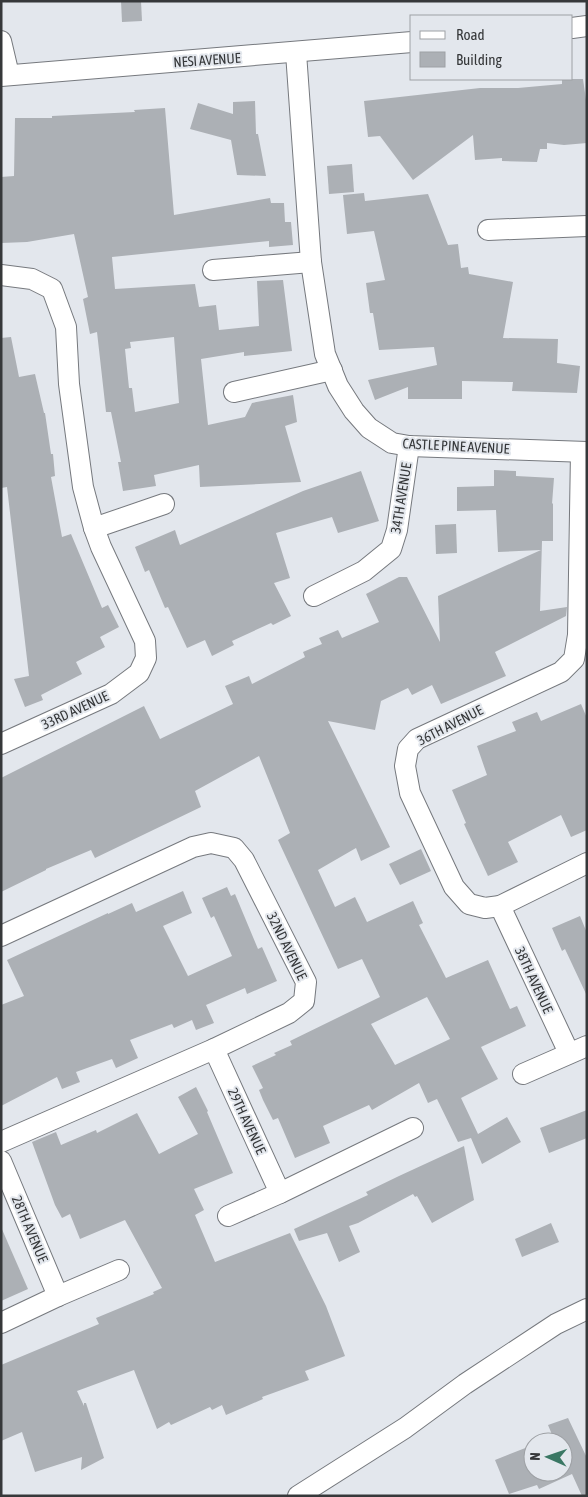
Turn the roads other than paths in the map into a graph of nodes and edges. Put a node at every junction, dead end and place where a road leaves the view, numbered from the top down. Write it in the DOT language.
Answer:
graph roads {
  1 [pos="587,26"];
  2 [pos="573,28"];
  3 [pos="1,41"];
  4 [pos="410,42"];
  5 [pos="296,53"];
  6 [pos="5,75"];
  7 [pos="587,226"];
  8 [pos="488,230"];
  9 [pos="312,262"];
  10 [pos="213,270"];
  11 [pos="1,275"];
  12 [pos="332,370"];
  13 [pos="234,392"];
  14 [pos="409,446"];
  15 [pos="584,452"];
  16 [pos="164,504"];
  17 [pos="94,528"];
  18 [pos="314,596"];
  19 [pos="1,744"];
  20 [pos="587,863"];
  21 [pos="500,906"];
  22 [pos="1,936"];
  23 [pos="214,1049"];
  24 [pos="578,1049"];
  25 [pos="523,1074"];
  26 [pos="412,1128"];
  27 [pos="1,1142"];
  28 [pos="1,1161"];
  29 [pos="280,1193"];
  30 [pos="228,1216"];
  31 [pos="120,1270"];
  32 [pos="58,1296"];
  33 [pos="587,1309"];
  34 [pos="1,1323"];
  35 [pos="298,1496"];
  1 -- 2 [label="street"];
  3 -- 6 [label="street"];
  4 -- 5 [label="street, NESI AVENUE"];
  5 -- 6 [label="street, NESI AVENUE"];
  5 -- 9 [label="street, CASTLE PINE AVENUE"];
  7 -- 8 [label="street"];
  9 -- 10 [label="street"];
  9 -- 12 [label="street, CASTLE PINE AVENUE"];
  11 -- 17 [label="street, 33RD AVENUE"];
  12 -- 13 [label="street"];
  12 -- 14 [label="street, CASTLE PINE AVENUE"];
  14 -- 15 [label="street, CASTLE PINE AVENUE"];
  14 -- 18 [label="street, 34TH AVENUE"];
  15 -- 21 [label="street, 36TH AVENUE"];
  16 -- 17 [label="street"];
  17 -- 19 [label="street, 33RD AVENUE"];
  20 -- 21 [label="street, 36TH AVENUE"];
  21 -- 24 [label="street, 38TH AVENUE"];
  22 -- 23 [label="street, 32ND AVENUE"];
  23 -- 27 [label="street, 32ND AVENUE"];
  23 -- 29 [label="street, 29TH AVENUE"];
  24 -- 25 [label="street, 38TH AVENUE"];
  26 -- 29 [label="street"];
  28 -- 32 [label="street, 28TH AVENUE"];
  29 -- 30 [label="street"];
  31 -- 32 [label="street"];
  32 -- 34 [label="street"];
  33 -- 35 [label="street"];
}
